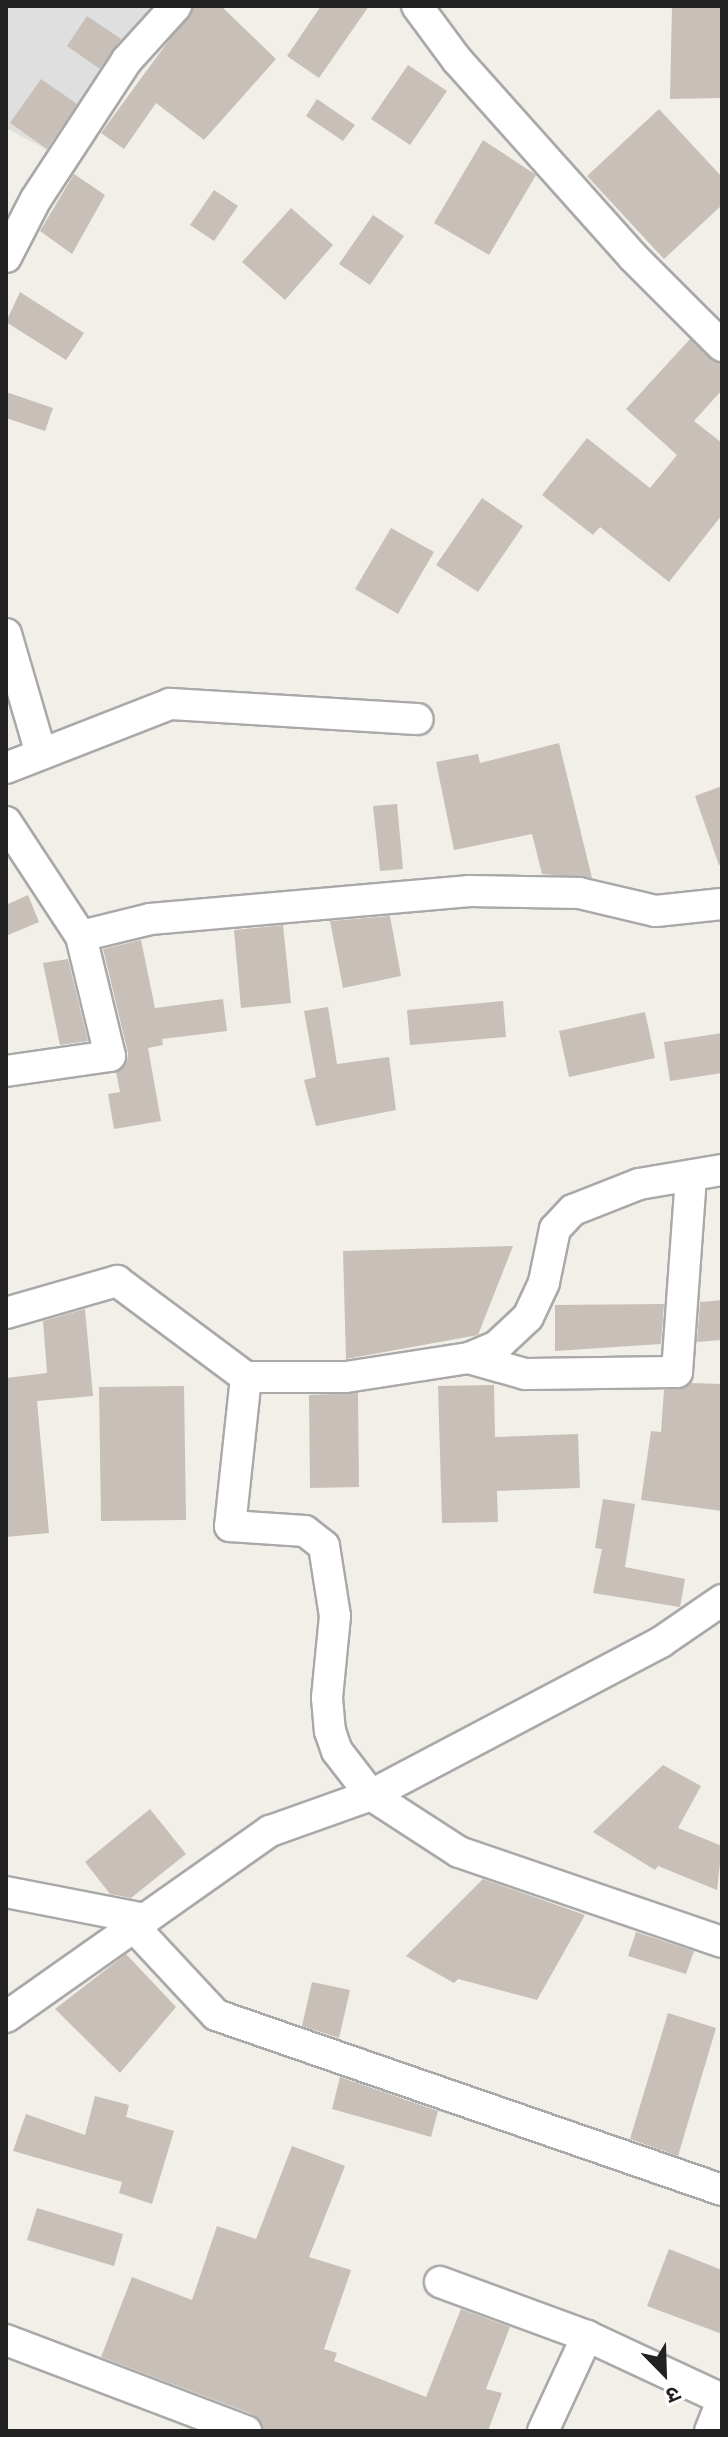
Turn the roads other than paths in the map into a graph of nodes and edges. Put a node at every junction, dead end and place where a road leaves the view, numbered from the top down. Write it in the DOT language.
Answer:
graph roads {
  1 [pos="176,6"];
  2 [pos="417,6"];
  3 [pos="6,257"];
  4 [pos="722,346"];
  5 [pos="6,634"];
  6 [pos="418,719"];
  7 [pos="41,754"];
  8 [pos="6,768"];
  9 [pos="6,822"];
  10 [pos="722,904"];
  11 [pos="81,936"];
  12 [pos="6,1071"];
  13 [pos="722,1170"];
  14 [pos="691,1175"];
  15 [pos="6,1313"];
  16 [pos="469,1358"];
  17 [pos="246,1377"];
  18 [pos="722,1600"];
  19 [pos="371,1795"];
  20 [pos="6,1892"];
  21 [pos="139,1923"];
  22 [pos="722,1942"];
  23 [pos="6,2017"];
  24 [pos="722,2190"];
  25 [pos="440,2282"];
  26 [pos="587,2336"];
  27 [pos="6,2340"];
  28 [pos="722,2400"];
  29 [pos="246,2431"];
  30 [pos="543,2431"];
  31 [pos="710,2431"];
  1 -- 3 [label="street"];
  2 -- 4 [label="street"];
  5 -- 7 [label="street"];
  6 -- 7 [label="street"];
  7 -- 8 [label="street"];
  9 -- 11 [label="street"];
  10 -- 11 [label="street"];
  11 -- 12 [label="street"];
  13 -- 14 [label="street"];
  14 -- 16 [label="street"];
  14 -- 16 [label="street"];
  15 -- 17 [label="street"];
  16 -- 17 [label="street"];
  17 -- 19 [label="street"];
  18 -- 19 [label="street"];
  19 -- 21 [label="street"];
  19 -- 22 [label="street"];
  20 -- 21 [label="street"];
  21 -- 23 [label="street"];
  21 -- 24 [label="street"];
  25 -- 26 [label="street"];
  26 -- 28 [label="street"];
  26 -- 30 [label="street"];
  27 -- 29 [label="street"];
  28 -- 31 [label="street"];
}
